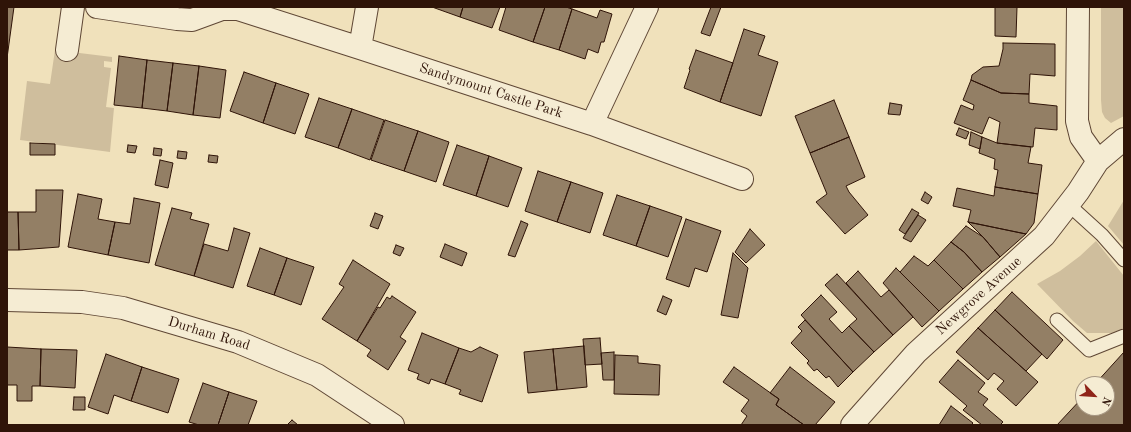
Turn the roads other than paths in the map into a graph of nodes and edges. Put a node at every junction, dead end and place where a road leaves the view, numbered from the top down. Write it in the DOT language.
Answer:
graph roads {
  1 [pos="73,7"];
  2 [pos="98,7"];
  3 [pos="367,7"];
  4 [pos="647,7"];
  5 [pos="1078,7"];
  6 [pos="360,48"];
  7 [pos="67,50"];
  8 [pos="592,124"];
  9 [pos="1124,139"];
  10 [pos="1098,161"];
  11 [pos="742,178"];
  12 [pos="1068,205"];
  13 [pos="1124,260"];
  14 [pos="7,300"];
  15 [pos="1057,320"];
  16 [pos="1124,336"];
  17 [pos="393,425"];
  18 [pos="852,425"];
  1 -- 7 [label="street"];
  2 -- 6 [label="street, Sandymount Castle Park"];
  3 -- 6 [label="street"];
  4 -- 8 [label="street"];
  5 -- 10 [label="street"];
  6 -- 8 [label="street, Sandymount Castle Park"];
  8 -- 11 [label="street, Sandymount Castle Park"];
  9 -- 10 [label="street, Newgrove Avenue"];
  10 -- 12 [label="street, Newgrove Avenue"];
  12 -- 13 [label="lane"];
  12 -- 18 [label="street, Newgrove Avenue"];
  14 -- 17 [label="street, Durham Road"];
  15 -- 16 [label="lane"];
}
